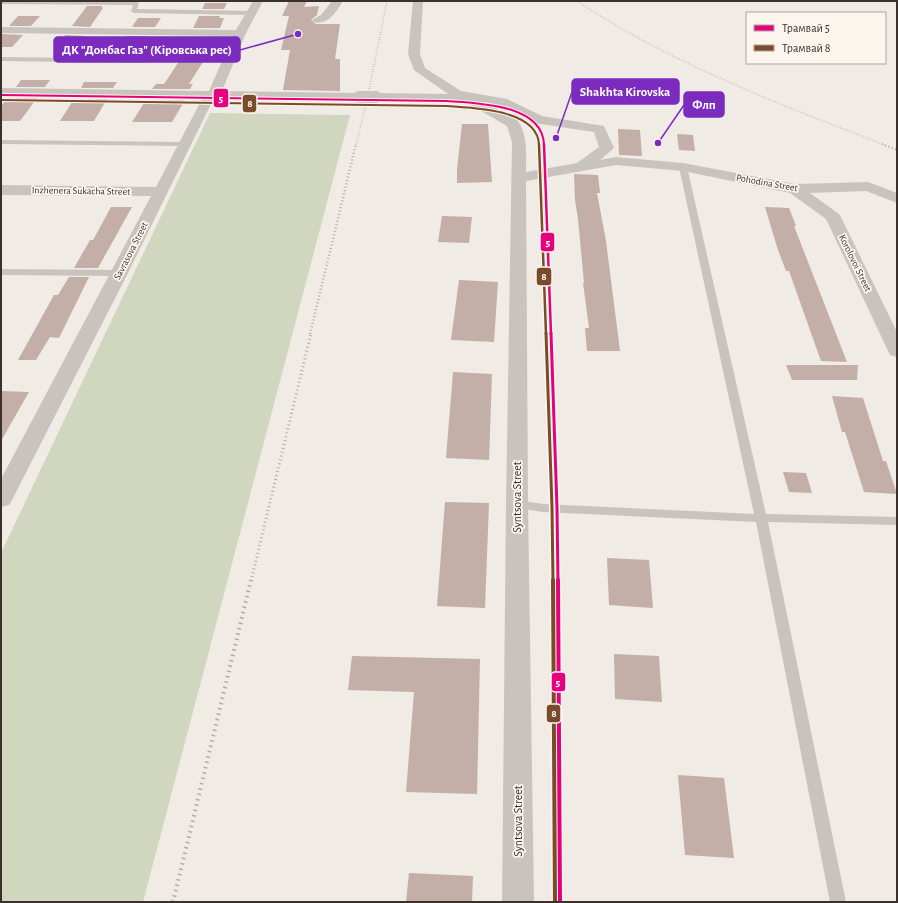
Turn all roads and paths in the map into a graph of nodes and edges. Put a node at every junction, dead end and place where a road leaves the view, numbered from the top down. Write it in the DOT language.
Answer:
graph roads {
  1 [pos="258,1"];
  2 [pos="338,1"];
  3 [pos="418,1"];
  4 [pos="1,2"];
  5 [pos="138,2"];
  6 [pos="251,13"];
  7 [pos="318,20"];
  8 [pos="1,30"];
  9 [pos="240,33"];
  10 [pos="233,51"];
  11 [pos="1,60"];
  12 [pos="1,92"];
  13 [pos="214,94"];
  14 [pos="1,142"];
  15 [pos="184,144"];
  16 [pos="581,167"];
  17 [pos="683,168"];
  18 [pos="520,178"];
  19 [pos="795,189"];
  20 [pos="1,190"];
  21 [pos="160,192"];
  22 [pos="897,198"];
  23 [pos="1,272"];
  24 [pos="120,273"];
  25 [pos="897,351"];
  26 [pos="1,500"];
  27 [pos="517,504"];
  28 [pos="761,518"];
  29 [pos="897,521"];
  30 [pos="518,902"];
  31 [pos="838,902"];
  1 -- 6 [label="street, Savrasova Street"];
  2 -- 7 [label="street"];
  3 -- 16 [label="street"];
  4 -- 5 [label="lane"];
  5 -- 6 [label="lane"];
  6 -- 9 [label="street, Savrasova Street"];
  8 -- 9 [label="street"];
  9 -- 10 [label="street, Savrasova Street"];
  10 -- 11 [label="lane"];
  10 -- 13 [label="street, Savrasova Street"];
  12 -- 13 [label="street, Syntsova Street"];
  13 -- 15 [label="street, Savrasova Street"];
  13 -- 18 [label="street, Syntsova Street, bridge"];
  14 -- 15 [label="lane"];
  15 -- 21 [label="street, Savrasova Street"];
  16 -- 17 [label="street, Pohodina Street"];
  16 -- 18 [label="street, Pohodina Street"];
  17 -- 19 [label="street, Pohodina Street"];
  17 -- 28 [label="lane"];
  18 -- 27 [label="street, Syntsova Street"];
  19 -- 22 [label="street, Pohodina Street"];
  19 -- 25 [label="street, Korolovoi Street"];
  20 -- 21 [label="street, Inzhenera Sukacha Street"];
  21 -- 24 [label="street, Savrasova Street"];
  23 -- 24 [label="lane"];
  24 -- 26 [label="street, Savrasova Street"];
  27 -- 28 [label="lane"];
  27 -- 30 [label="street, Syntsova Street"];
  28 -- 29 [label="lane"];
  28 -- 31 [label="lane"];
}
